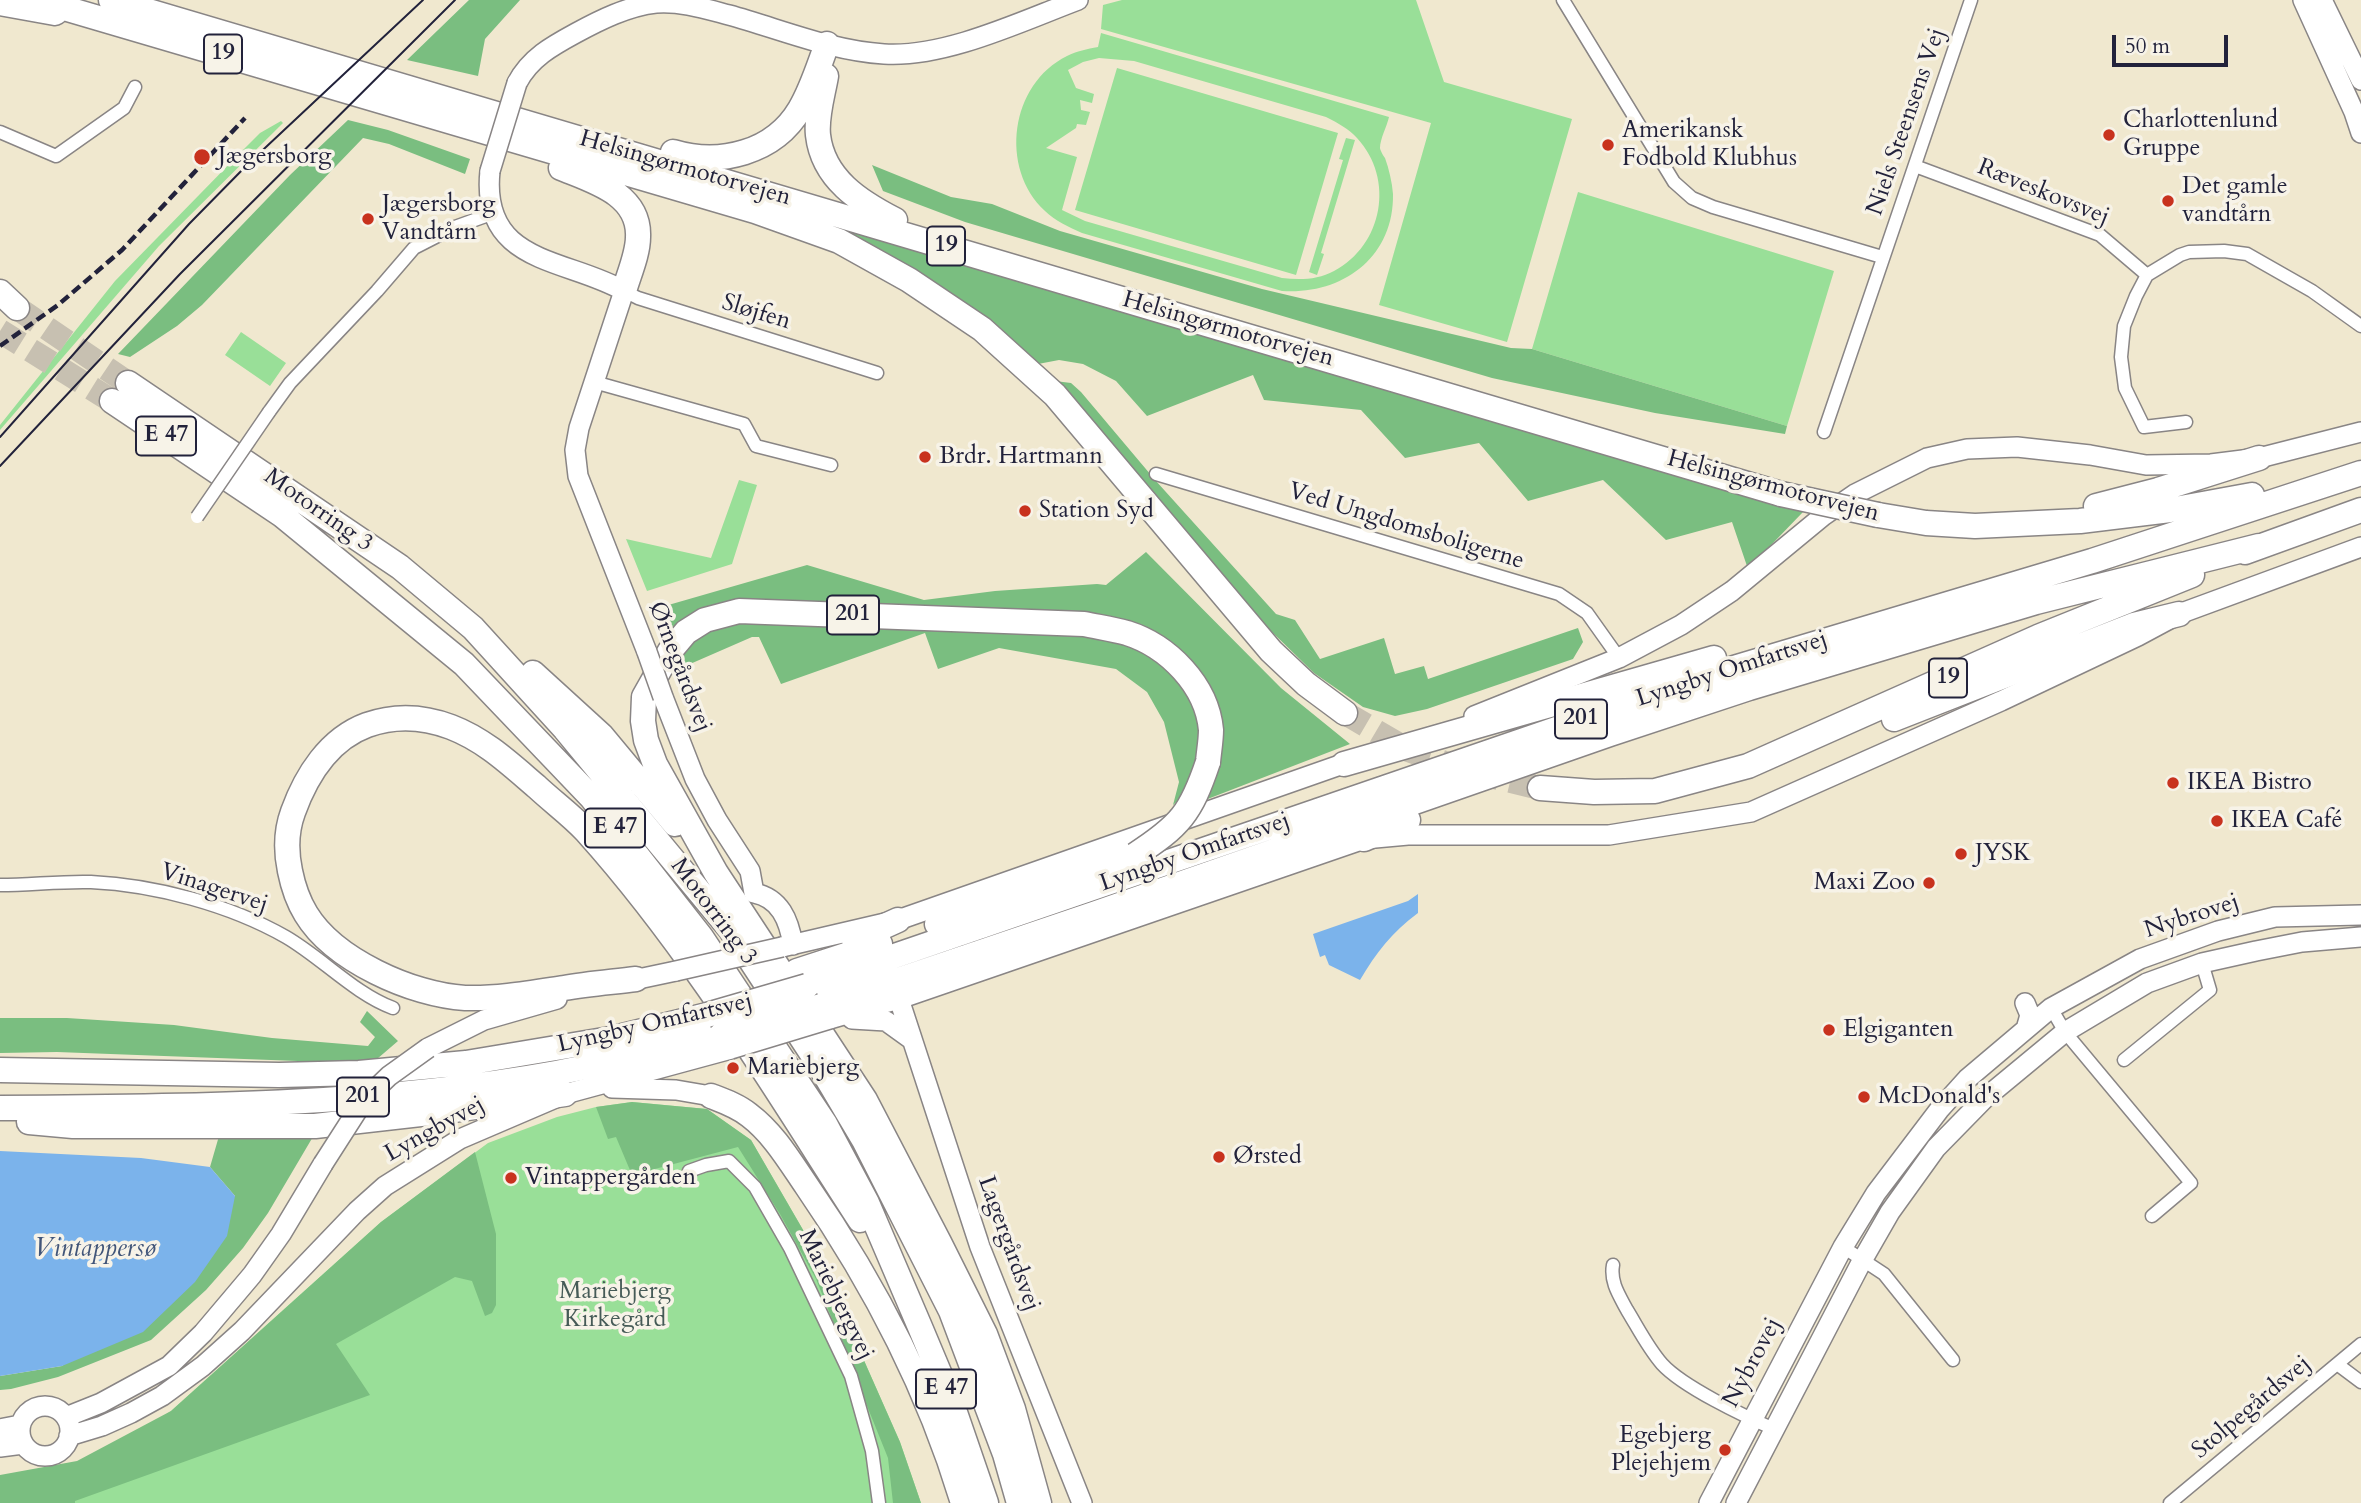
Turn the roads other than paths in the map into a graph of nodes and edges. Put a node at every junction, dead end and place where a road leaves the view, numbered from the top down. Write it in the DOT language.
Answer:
graph roads {
  1 [pos="37,0"];
  2 [pos="135,0"];
  3 [pos="1079,0"];
  4 [pos="1563,0"];
  5 [pos="1971,0"];
  6 [pos="2303,0"];
  7 [pos="2322,0"];
  8 [pos="0,4"];
  9 [pos="106,10"];
  10 [pos="180,21"];
  11 [pos="827,44"];
  12 [pos="2361,80"];
  13 [pos="135,87"];
  14 [pos="427,114"];
  15 [pos="516,120"];
  16 [pos="0,132"];
  17 [pos="2361,133"];
  18 [pos="1915,166"];
  19 [pos="494,213"];
  20 [pos="942,245"];
  21 [pos="1882,257"];
  22 [pos="2147,275"];
  23 [pos="624,291"];
  24 [pos="2361,326"];
  25 [pos="877,373"];
  26 [pos="594,382"];
  27 [pos="2186,422"];
  28 [pos="1824,432"];
  29 [pos="2361,432"];
  30 [pos="2259,458"];
  31 [pos="831,465"];
  32 [pos="2361,471"];
  33 [pos="1156,474"];
  34 [pos="2361,510"];
  35 [pos="197,517"];
  36 [pos="1975,526"];
  37 [pos="2259,545"];
  38 [pos="2361,547"];
  39 [pos="2092,561"];
  40 [pos="2179,614"];
  41 [pos="473,628"];
  42 [pos="1619,659"];
  43 [pos="1345,713"];
  44 [pos="1610,734"];
  45 [pos="1344,764"];
  46 [pos="1748,766"];
  47 [pos="1540,788"];
  48 [pos="1364,839"];
  49 [pos="716,873"];
  50 [pos="0,886"];
  51 [pos="2361,915"];
  52 [pos="898,920"];
  53 [pos="2361,937"];
  54 [pos="2193,939"];
  55 [pos="787,946"];
  56 [pos="2202,963"];
  57 [pos="2116,972"];
  58 [pos="636,979"];
  59 [pos="814,995"];
  60 [pos="899,999"];
  61 [pos="2025,1003"];
  62 [pos="393,1008"];
  63 [pos="2052,1020"];
  64 [pos="714,1025"];
  65 [pos="2026,1029"];
  66 [pos="911,1039"];
  67 [pos="2124,1060"];
  68 [pos="0,1070"];
  69 [pos="590,1088"];
  70 [pos="565,1094"];
  71 [pos="711,1096"];
  72 [pos="0,1108"];
  73 [pos="0,1120"];
  74 [pos="689,1171"];
  75 [pos="2152,1216"];
  76 [pos="1843,1247"];
  77 [pos="1863,1259"];
  78 [pos="1614,1265"];
  79 [pos="898,1278"];
  80 [pos="2361,1344"];
  81 [pos="1953,1360"];
  82 [pos="2337,1364"];
  83 [pos="2361,1382"];
  84 [pos="1013,1409"];
  85 [pos="1752,1419"];
  86 [pos="68,1427"];
  87 [pos="0,1429"];
  88 [pos="1774,1429"];
  89 [pos="21,1435"];
  90 [pos="0,1447"];
  91 [pos="2180,1501"];
  92 [pos="879,1503"];
  93 [pos="963,1503"];
  94 [pos="986,1503"];
  95 [pos="1019,1503"];
  96 [pos="1039,1503"];
  97 [pos="1051,1503"];
  98 [pos="1082,1503"];
  99 [pos="1709,1503"];
  100 [pos="1736,1503"];
  1 -- 9 [label="highway, Helsingørmotorvejen / 19"];
  2 -- 10 [label="highway"];
  3 -- 11 [label="street"];
  4 -- 21 [label="street"];
  5 -- 18 [label="street, Niels Steensens Vej"];
  6 -- 17 [label="street"];
  7 -- 12 [label="street"];
  8 -- 9 [label="highway"];
  9 -- 10 [label="highway, Helsingørmotorvejen / 19"];
  9 -- 14 [label="highway, Helsingørmotorvejen / 19"];
  10 -- 15 [label="highway, Helsingørmotorvejen / 19"];
  11 -- 15 [label="highway"];
  11 -- 19 [label="street, bridge"];
  11 -- 20 [label="highway"];
  13 -- 16 [label="street"];
  14 -- 23 [label="highway"];
  14 -- 43 [label="highway, Helsingørmotorvejen / 19"];
  15 -- 20 [label="highway, Helsingørmotorvejen / 19"];
  18 -- 21 [label="street, Niels Steensens Vej"];
  18 -- 22 [label="street, Ræveskovsvej"];
  19 -- 23 [label="street"];
  19 -- 35 [label="street, bridge"];
  20 -- 36 [label="highway, Helsingørmotorvejen / 19, bridge"];
  21 -- 28 [label="street, Niels Steensens Vej"];
  22 -- 24 [label="street"];
  22 -- 27 [label="street"];
  23 -- 25 [label="street, Sløjfen"];
  23 -- 26 [label="street, Ørnegårdsvej"];
  26 -- 31 [label="street"];
  26 -- 55 [label="street, Ørnegårdsvej, bridge"];
  29 -- 30 [label="street"];
  30 -- 36 [label="highway"];
  30 -- 42 [label="street"];
  32 -- 36 [label="highway, Helsingørmotorvejen / 19"];
  32 -- 39 [label="highway, Lyngby Omfartsvej / 201"];
  33 -- 42 [label="street, Ved Ungdomsboligerne"];
  34 -- 37 [label="highway, 19"];
  37 -- 44 [label="highway, Lyngby Omfartsvej / 201"];
  37 -- 46 [label="highway, 19"];
  38 -- 40 [label="street, Lyngbyvej"];
  39 -- 45 [label="highway"];
  39 -- 59 [label="highway, Lyngby Omfartsvej / 201"];
  40 -- 46 [label="highway"];
  40 -- 48 [label="street, Lyngbyvej"];
  41 -- 49 [label="highway"];
  41 -- 79 [label="highway, Motorring 3 / E 47"];
  41 -- 95 [label="highway, Motorring 3 / E 47"];
  42 -- 45 [label="street"];
  44 -- 48 [label="highway"];
  44 -- 59 [label="highway, Lyngby Omfartsvej / 201"];
  45 -- 52 [label="street"];
  46 -- 47 [label="highway, 19"];
  48 -- 60 [label="street, Lyngbyvej"];
  49 -- 59 [label="highway, 201, bridge"];
  49 -- 84 [label="highway"];
  50 -- 62 [label="street, Vinagervej"];
  51 -- 54 [label="street, Nybrovej"];
  52 -- 55 [label="street"];
  52 -- 59 [label="highway"];
  53 -- 56 [label="street, Nybrovej"];
  54 -- 56 [label="street"];
  54 -- 57 [label="street, Nybrovej"];
  55 -- 58 [label="street, bridge"];
  56 -- 63 [label="street, Nybrovej"];
  56 -- 67 [label="street, Nybrovej"];
  57 -- 63 [label="street, Nybrovej"];
  57 -- 63 [label="street"];
  58 -- 79 [label="highway"];
  58 -- 86 [label="street, bridge"];
  59 -- 60 [label="street, Lyngbyvej"];
  59 -- 64 [label="highway, Lyngby Omfartsvej / 201, bridge"];
  59 -- 64 [label="street, Lyngbyvej, bridge"];
  59 -- 66 [label="street"];
  60 -- 66 [label="street, Lagergårdsvej"];
  61 -- 65 [label="street"];
  63 -- 65 [label="street, Nybrovej"];
  63 -- 75 [label="street"];
  63 -- 77 [label="street, Nybrovej"];
  64 -- 68 [label="highway, Lyngby Omfartsvej / 201"];
  64 -- 69 [label="street, Lyngbyvej"];
  64 -- 72 [label="highway, Lyngby Omfartsvej / 201"];
  65 -- 76 [label="street, Nybrovej"];
  66 -- 98 [label="street, Lagergårdsvej"];
  69 -- 70 [label="street, Lyngbyvej"];
  69 -- 71 [label="street"];
  70 -- 73 [label="highway"];
  70 -- 86 [label="street, Lyngbyvej"];
  71 -- 93 [label="highway"];
  74 -- 92 [label="street, Mariebjergvej"];
  76 -- 77 [label="street"];
  76 -- 85 [label="street, Nybrovej"];
  77 -- 81 [label="street"];
  77 -- 88 [label="street, Nybrovej"];
  78 -- 85 [label="street"];
  79 -- 94 [label="highway, Motorring 3 / E 47"];
  80 -- 82 [label="street, Stolpegårdsvej"];
  82 -- 83 [label="street"];
  82 -- 91 [label="street, Stolpegårdsvej"];
  84 -- 96 [label="highway"];
  84 -- 97 [label="highway"];
  85 -- 88 [label="street"];
  85 -- 99 [label="street, Nybrovej"];
  86 -- 89 [label="street"];
  86 -- 89 [label="street"];
  87 -- 89 [label="street"];
  88 -- 100 [label="street, Nybrovej"];
  89 -- 90 [label="street"];
}
